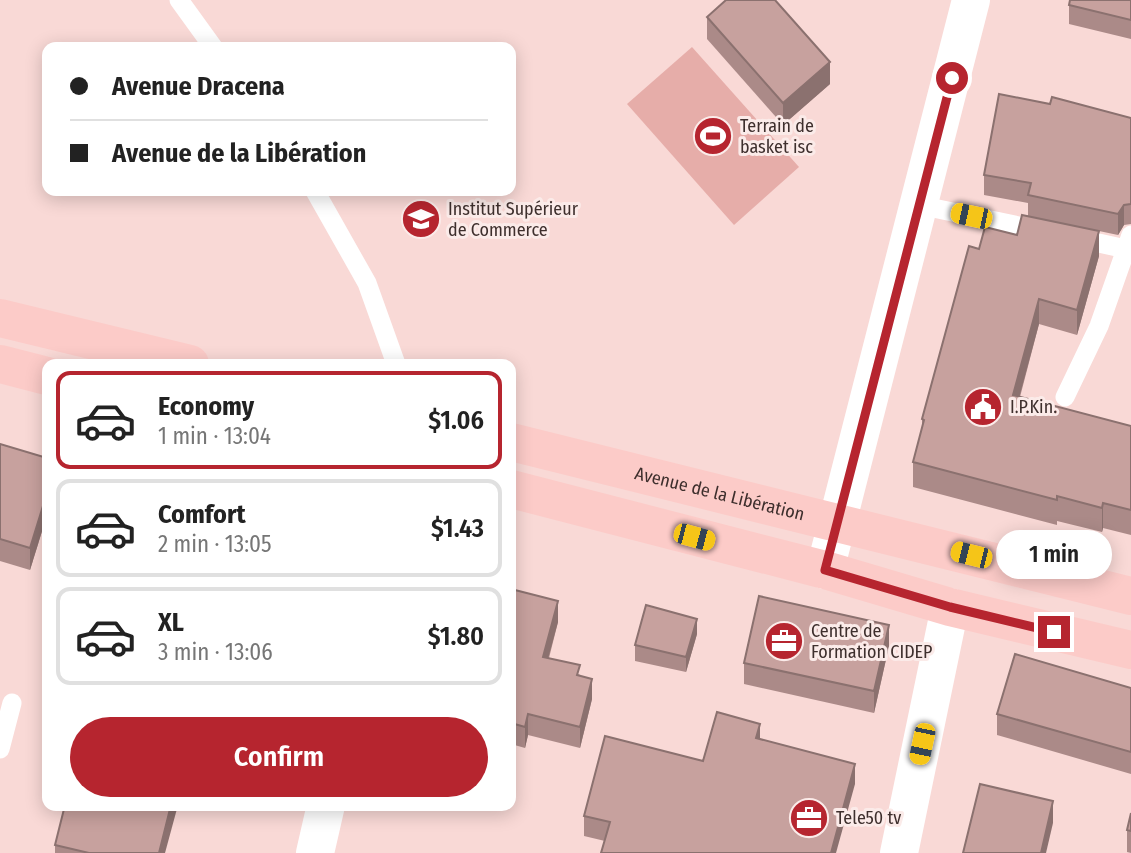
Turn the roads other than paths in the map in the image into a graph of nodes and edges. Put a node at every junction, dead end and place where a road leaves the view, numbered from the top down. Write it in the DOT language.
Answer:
graph roads {
  1 [pos="179,0"];
  2 [pos="971,0"];
  3 [pos="209,42"];
  4 [pos="318,196"];
  5 [pos="919,205"];
  6 [pos="1128,242"];
  7 [pos="0,318"];
  8 [pos="169,359"];
  9 [pos="394,359"];
  10 [pos="0,364"];
  11 [pos="42,375"];
  12 [pos="1065,397"];
  13 [pos="516,443"];
  14 [pos="516,490"];
  15 [pos="837,522"];
  16 [pos="825,570"];
  17 [pos="1131,596"];
  18 [pos="950,607"];
  19 [pos="1131,650"];
  20 [pos="12,704"];
  21 [pos="0,749"];
  22 [pos="325,811"];
  23 [pos="315,853"];
  24 [pos="899,853"];
  1 -- 3 [label="lane"];
  2 -- 5 [label="street"];
  4 -- 9 [label="lane"];
  5 -- 6 [label="lane"];
  5 -- 15 [label="street"];
  6 -- 12 [label="lane"];
  7 -- 8 [label="main road"];
  10 -- 11 [label="main road"];
  13 -- 15 [label="main road, Avenue de la Libération"];
  14 -- 16 [label="main road"];
  15 -- 16 [label="street"];
  15 -- 17 [label="main road, Avenue de la Libération"];
  16 -- 18 [label="main road"];
  18 -- 19 [label="main road"];
  18 -- 24 [label="street"];
  20 -- 21 [label="lane"];
  22 -- 23 [label="street"];
}
